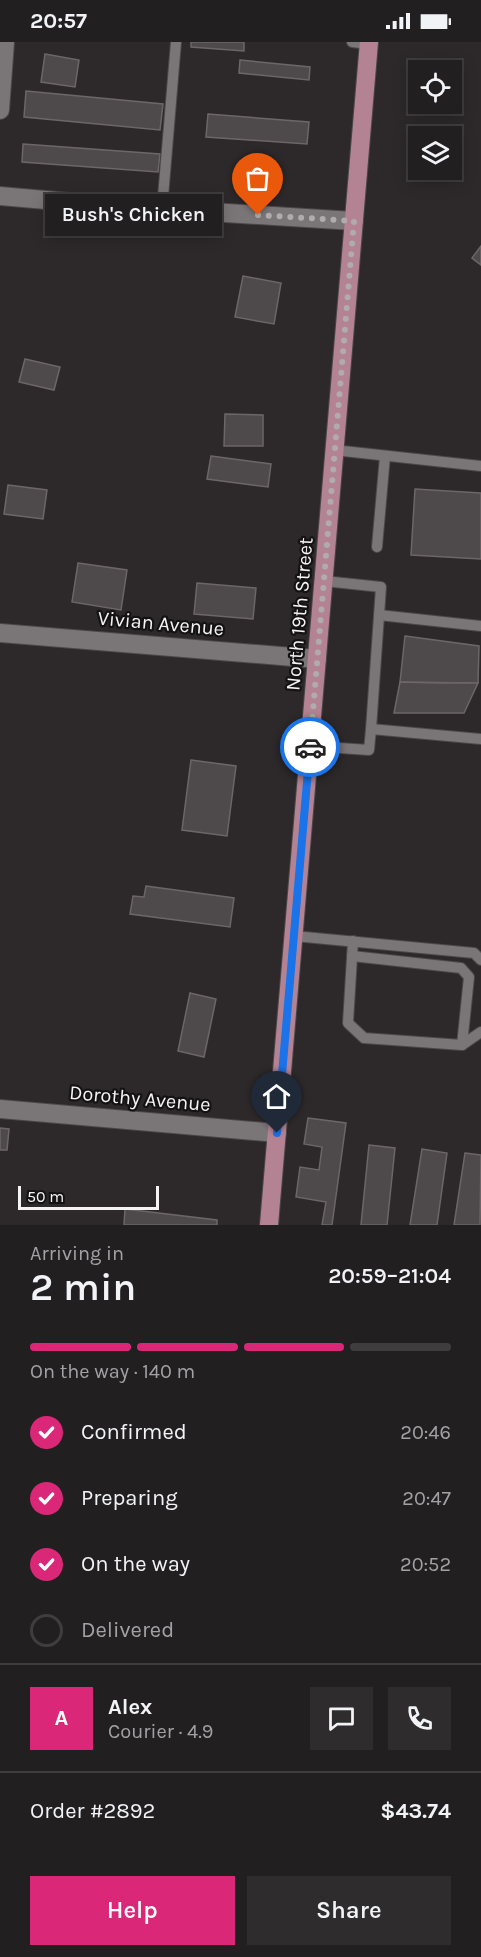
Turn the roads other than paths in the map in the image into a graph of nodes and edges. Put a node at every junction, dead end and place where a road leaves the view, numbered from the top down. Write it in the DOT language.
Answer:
graph roads {
  1 [pos="5,42"];
  2 [pos="176,42"];
  3 [pos="363,43"];
  4 [pos="0,110"];
  5 [pos="0,196"];
  6 [pos="162,209"];
  7 [pos="354,221"];
  8 [pos="334,450"];
  9 [pos="385,456"];
  10 [pos="481,466"];
  11 [pos="377,547"];
  12 [pos="324,581"];
  13 [pos="379,615"];
  14 [pos="481,626"];
  15 [pos="0,633"];
  16 [pos="317,659"];
  17 [pos="371,729"];
  18 [pos="481,739"];
  19 [pos="310,746"];
  20 [pos="294,936"];
  21 [pos="353,941"];
  22 [pos="352,956"];
  23 [pos="481,960"];
  24 [pos="481,1032"];
  25 [pos="462,1045"];
  26 [pos="0,1108"];
  27 [pos="277,1133"];
  28 [pos="269,1225"];
  1 -- 4 [label="street"];
  2 -- 6 [label="lane"];
  3 -- 7 [label="main road, North 19th Street"];
  5 -- 6 [label="street"];
  6 -- 7 [label="street"];
  7 -- 8 [label="main road, North 19th Street"];
  8 -- 9 [label="lane"];
  8 -- 12 [label="main road, North 19th Street"];
  9 -- 10 [label="lane"];
  9 -- 11 [label="lane"];
  12 -- 13 [label="lane"];
  12 -- 16 [label="main road, North 19th Street"];
  13 -- 14 [label="lane"];
  13 -- 17 [label="lane"];
  15 -- 16 [label="street, Vivian Avenue"];
  16 -- 19 [label="main road, North 19th Street"];
  17 -- 18 [label="lane"];
  17 -- 19 [label="lane"];
  19 -- 20 [label="main road, North 19th Street"];
  20 -- 21 [label="lane"];
  20 -- 27 [label="main road, North 19th Street"];
  21 -- 22 [label="lane"];
  21 -- 23 [label="lane"];
  22 -- 25 [label="lane"];
  22 -- 25 [label="lane"];
  24 -- 25 [label="lane"];
  26 -- 27 [label="street, Dorothy Avenue"];
  27 -- 28 [label="main road, North 19th Street"];
}
